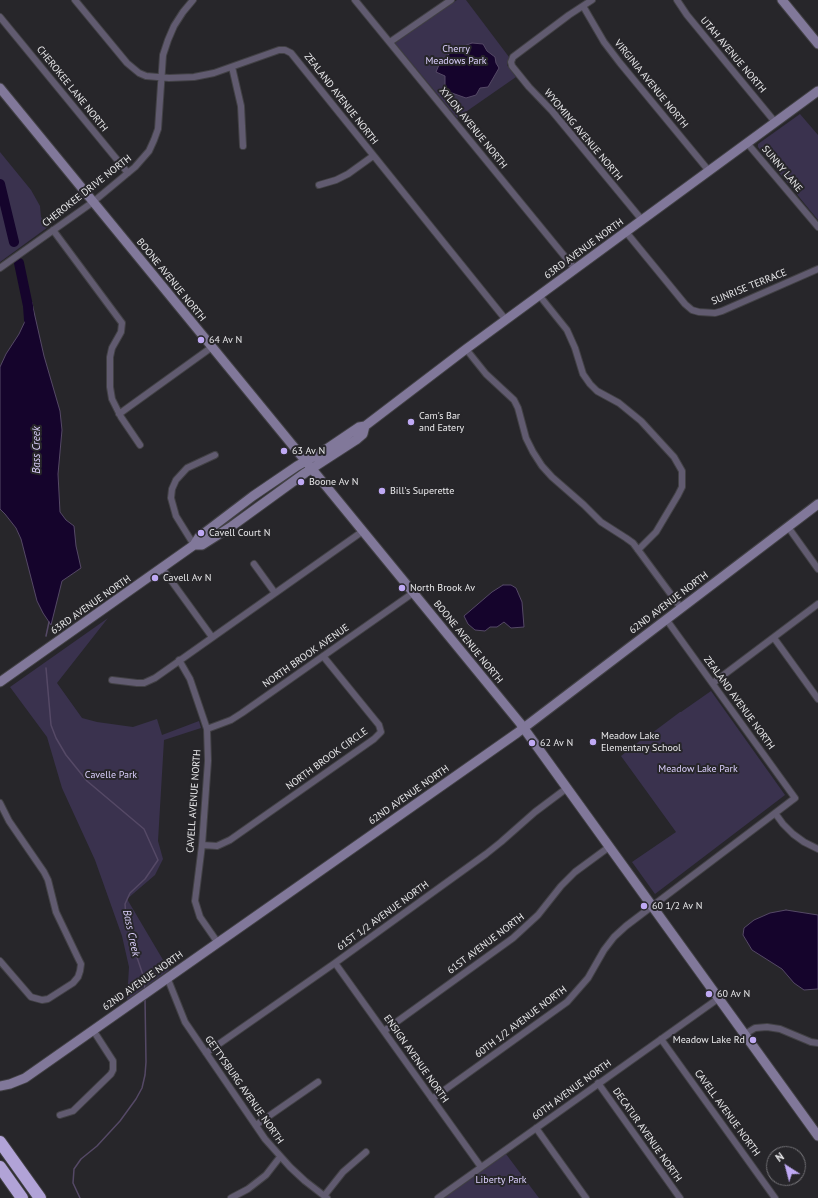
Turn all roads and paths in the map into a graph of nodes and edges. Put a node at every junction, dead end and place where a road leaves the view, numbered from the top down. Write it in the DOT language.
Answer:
graph roads {
  1 [pos="75,0"];
  2 [pos="193,0"];
  3 [pos="355,0"];
  4 [pos="451,0"];
  5 [pos="592,0"];
  6 [pos="677,0"];
  7 [pos="782,0"];
  8 [pos="584,6"];
  9 [pos="0,16"];
  10 [pos="390,42"];
  11 [pos="818,44"];
  12 [pos="232,67"];
  13 [pos="161,78"];
  14 [pos="0,88"];
  15 [pos="818,91"];
  16 [pos="775,122"];
  17 [pos="747,143"];
  18 [pos="243,146"];
  19 [pos="373,156"];
  20 [pos="709,171"];
  21 [pos="128,173"];
  22 [pos="319,185"];
  23 [pos="92,202"];
  24 [pos="642,220"];
  25 [pos="818,227"];
  26 [pos="53,230"];
  27 [pos="626,232"];
  28 [pos="0,268"];
  29 [pos="575,269"];
  30 [pos="818,269"];
  31 [pos="539,296"];
  32 [pos="506,320"];
  33 [pos="212,348"];
  34 [pos="466,349"];
  35 [pos="119,414"];
  36 [pos="365,426"];
  37 [pos="140,445"];
  38 [pos="215,455"];
  39 [pos="305,461"];
  40 [pos="312,468"];
  41 [pos="818,504"];
  42 [pos="788,527"];
  43 [pos="363,531"];
  44 [pos="194,545"];
  45 [pos="638,550"];
  46 [pos="254,564"];
  47 [pos="162,568"];
  48 [pos="818,569"];
  49 [pos="275,593"];
  50 [pos="413,593"];
  51 [pos="818,604"];
  52 [pos="681,608"];
  53 [pos="666,619"];
  54 [pos="212,637"];
  55 [pos="774,638"];
  56 [pos="323,656"];
  57 [pos="179,660"];
  58 [pos="112,680"];
  59 [pos="0,682"];
  60 [pos="713,683"];
  61 [pos="818,699"];
  62 [pos="524,728"];
  63 [pos="207,729"];
  64 [pos="567,788"];
  65 [pos="795,798"];
  66 [pos="0,803"];
  67 [pos="775,813"];
  68 [pos="202,845"];
  69 [pos="609,847"];
  70 [pos="818,849"];
  71 [pos="651,906"];
  72 [pos="218,943"];
  73 [pos="0,961"];
  74 [pos="335,963"];
  75 [pos="167,978"];
  76 [pos="719,998"];
  77 [pos="93,1030"];
  78 [pos="384,1030"];
  79 [pos="745,1034"];
  80 [pos="662,1039"];
  81 [pos="818,1043"];
  82 [pos="206,1053"];
  83 [pos="318,1082"];
  84 [pos="598,1083"];
  85 [pos="0,1086"];
  86 [pos="432,1099"];
  87 [pos="60,1115"];
  88 [pos="256,1125"];
  89 [pos="536,1128"];
  90 [pos="818,1136"];
  91 [pos="0,1142"];
  92 [pos="366,1152"];
  93 [pos="280,1157"];
  94 [pos="481,1167"];
  95 [pos="0,1168"];
  96 [pos="326,1197"];
  97 [pos="22,1198"];
  98 [pos="40,1198"];
  99 [pos="231,1198"];
  100 [pos="438,1198"];
  101 [pos="586,1198"];
  102 [pos="680,1198"];
  103 [pos="775,1198"];
  1 -- 13 [label="street, ZEALAND AVENUE NORTH"];
  2 -- 13 [label="street, CHEROKEE DRIVE NORTH"];
  3 -- 10 [label="street, XYLON AVENUE NORTH"];
  4 -- 10 [label="street"];
  5 -- 8 [label="street"];
  6 -- 16 [label="street, UTAH AVENUE NORTH"];
  7 -- 11 [label="street"];
  8 -- 20 [label="street, VIRGINIA AVENUE NORTH"];
  8 -- 24 [label="street, WYOMING AVENUE NORTH"];
  9 -- 21 [label="street, CHEROKEE LANE NORTH"];
  10 -- 29 [label="street, XYLON AVENUE NORTH"];
  12 -- 13 [label="street, ZEALAND AVENUE NORTH"];
  12 -- 18 [label="street"];
  12 -- 19 [label="street, ZEALAND AVENUE NORTH"];
  13 -- 21 [label="street, CHEROKEE DRIVE NORTH"];
  14 -- 23 [label="street, BOONE AVENUE NORTH"];
  15 -- 16 [label="street, 63RD AVENUE NORTH"];
  16 -- 17 [label="street, 63RD AVENUE NORTH"];
  17 -- 20 [label="street, 63RD AVENUE NORTH"];
  17 -- 25 [label="street, SUNNY LANE"];
  19 -- 22 [label="street"];
  19 -- 32 [label="street, ZEALAND AVENUE NORTH"];
  20 -- 24 [label="street, 63RD AVENUE NORTH"];
  21 -- 23 [label="street, CHEROKEE DRIVE NORTH"];
  23 -- 26 [label="street, CHEROKEE DRIVE NORTH"];
  23 -- 33 [label="street, BOONE AVENUE NORTH"];
  24 -- 27 [label="street, 63RD AVENUE NORTH"];
  26 -- 28 [label="street, CHEROKEE DRIVE NORTH"];
  26 -- 35 [label="street"];
  27 -- 29 [label="street, 63RD AVENUE NORTH"];
  27 -- 30 [label="street, SUNRISE TERRACE"];
  29 -- 31 [label="street, 63RD AVENUE NORTH"];
  31 -- 32 [label="street, 63RD AVENUE NORTH"];
  31 -- 45 [label="street"];
  32 -- 34 [label="street, 63RD AVENUE NORTH"];
  33 -- 35 [label="street"];
  33 -- 39 [label="street, BOONE AVENUE NORTH"];
  34 -- 36 [label="street, 63RD AVENUE NORTH"];
  34 -- 45 [label="street"];
  35 -- 37 [label="street"];
  36 -- 39 [label="street, 63RD AVENUE NORTH"];
  36 -- 40 [label="street, 63RD AVENUE NORTH"];
  38 -- 44 [label="street"];
  39 -- 40 [label="street, BOONE AVENUE NORTH"];
  39 -- 44 [label="street, 63RD AVENUE NORTH"];
  40 -- 43 [label="street, BOONE AVENUE NORTH"];
  40 -- 44 [label="street, 63RD AVENUE NORTH"];
  41 -- 42 [label="street, 62ND AVENUE NORTH"];
  42 -- 48 [label="street"];
  42 -- 52 [label="street, 62ND AVENUE NORTH"];
  43 -- 49 [label="street"];
  43 -- 50 [label="street, BOONE AVENUE NORTH"];
  44 -- 47 [label="street, 63RD AVENUE NORTH"];
  45 -- 52 [label="street"];
  46 -- 49 [label="street"];
  47 -- 54 [label="street"];
  47 -- 59 [label="street, 63RD AVENUE NORTH"];
  49 -- 54 [label="street"];
  50 -- 56 [label="street, NORTH BROOK AVENUE"];
  50 -- 62 [label="street, BOONE AVENUE NORTH"];
  51 -- 55 [label="street"];
  52 -- 53 [label="street, 62ND AVENUE NORTH"];
  53 -- 60 [label="street, ZEALAND AVENUE NORTH"];
  53 -- 62 [label="street, 62ND AVENUE NORTH"];
  54 -- 57 [label="street"];
  55 -- 60 [label="street"];
  55 -- 61 [label="street"];
  56 -- 63 [label="street, NORTH BROOK AVENUE"];
  56 -- 68 [label="street, NORTH BROOK CIRCLE"];
  57 -- 58 [label="street"];
  57 -- 63 [label="street, CAVELL AVENUE NORTH"];
  60 -- 65 [label="street, ZEALAND AVENUE NORTH"];
  62 -- 64 [label="street, BOONE AVENUE NORTH"];
  62 -- 72 [label="street, 62ND AVENUE NORTH"];
  63 -- 68 [label="street, CAVELL AVENUE NORTH"];
  64 -- 69 [label="street, BOONE AVENUE NORTH"];
  64 -- 74 [label="street, 61ST 1/2 AVENUE NORTH"];
  65 -- 67 [label="street, 60TH 1/2 AVENUE NORTH"];
  66 -- 73 [label="street"];
  67 -- 70 [label="street"];
  67 -- 71 [label="street, 60TH 1/2 AVENUE NORTH"];
  68 -- 72 [label="street, CAVELL AVENUE NORTH"];
  69 -- 71 [label="street, BOONE AVENUE NORTH"];
  69 -- 78 [label="street, 61ST AVENUE NORTH"];
  71 -- 76 [label="street, BOONE AVENUE NORTH"];
  71 -- 86 [label="street, 60TH 1/2 AVENUE NORTH"];
  72 -- 75 [label="street, 62ND AVENUE NORTH"];
  74 -- 78 [label="street, ENSIGN AVENUE NORTH"];
  74 -- 82 [label="street, 61ST 1/2 AVENUE NORTH"];
  75 -- 77 [label="street, 62ND AVENUE NORTH"];
  75 -- 82 [label="street, GETTYSBURG AVENUE NORTH"];
  76 -- 79 [label="street, BOONE AVENUE NORTH"];
  76 -- 80 [label="street, 60TH AVENUE NORTH"];
  77 -- 85 [label="street, 62ND AVENUE NORTH"];
  77 -- 87 [label="street"];
  78 -- 86 [label="street, ENSIGN AVENUE NORTH"];
  79 -- 81 [label="street"];
  79 -- 90 [label="street, BOONE AVENUE NORTH"];
  80 -- 84 [label="street, 60TH AVENUE NORTH"];
  80 -- 103 [label="street, CAVELL AVENUE NORTH"];
  82 -- 88 [label="street, GETTYSBURG AVENUE NORTH"];
  83 -- 88 [label="street"];
  84 -- 89 [label="street, 60TH AVENUE NORTH"];
  84 -- 102 [label="street, DECATUR AVENUE NORTH"];
  86 -- 94 [label="street, ENSIGN AVENUE NORTH"];
  88 -- 93 [label="street, GETTYSBURG AVENUE NORTH"];
  89 -- 94 [label="street, 60TH AVENUE NORTH"];
  89 -- 101 [label="street"];
  91 -- 98 [label="highway"];
  92 -- 96 [label="street"];
  93 -- 96 [label="street, GETTYSBURG AVENUE NORTH"];
  93 -- 99 [label="street"];
  94 -- 100 [label="street, 60TH AVENUE NORTH"];
  95 -- 97 [label="highway"];
}
